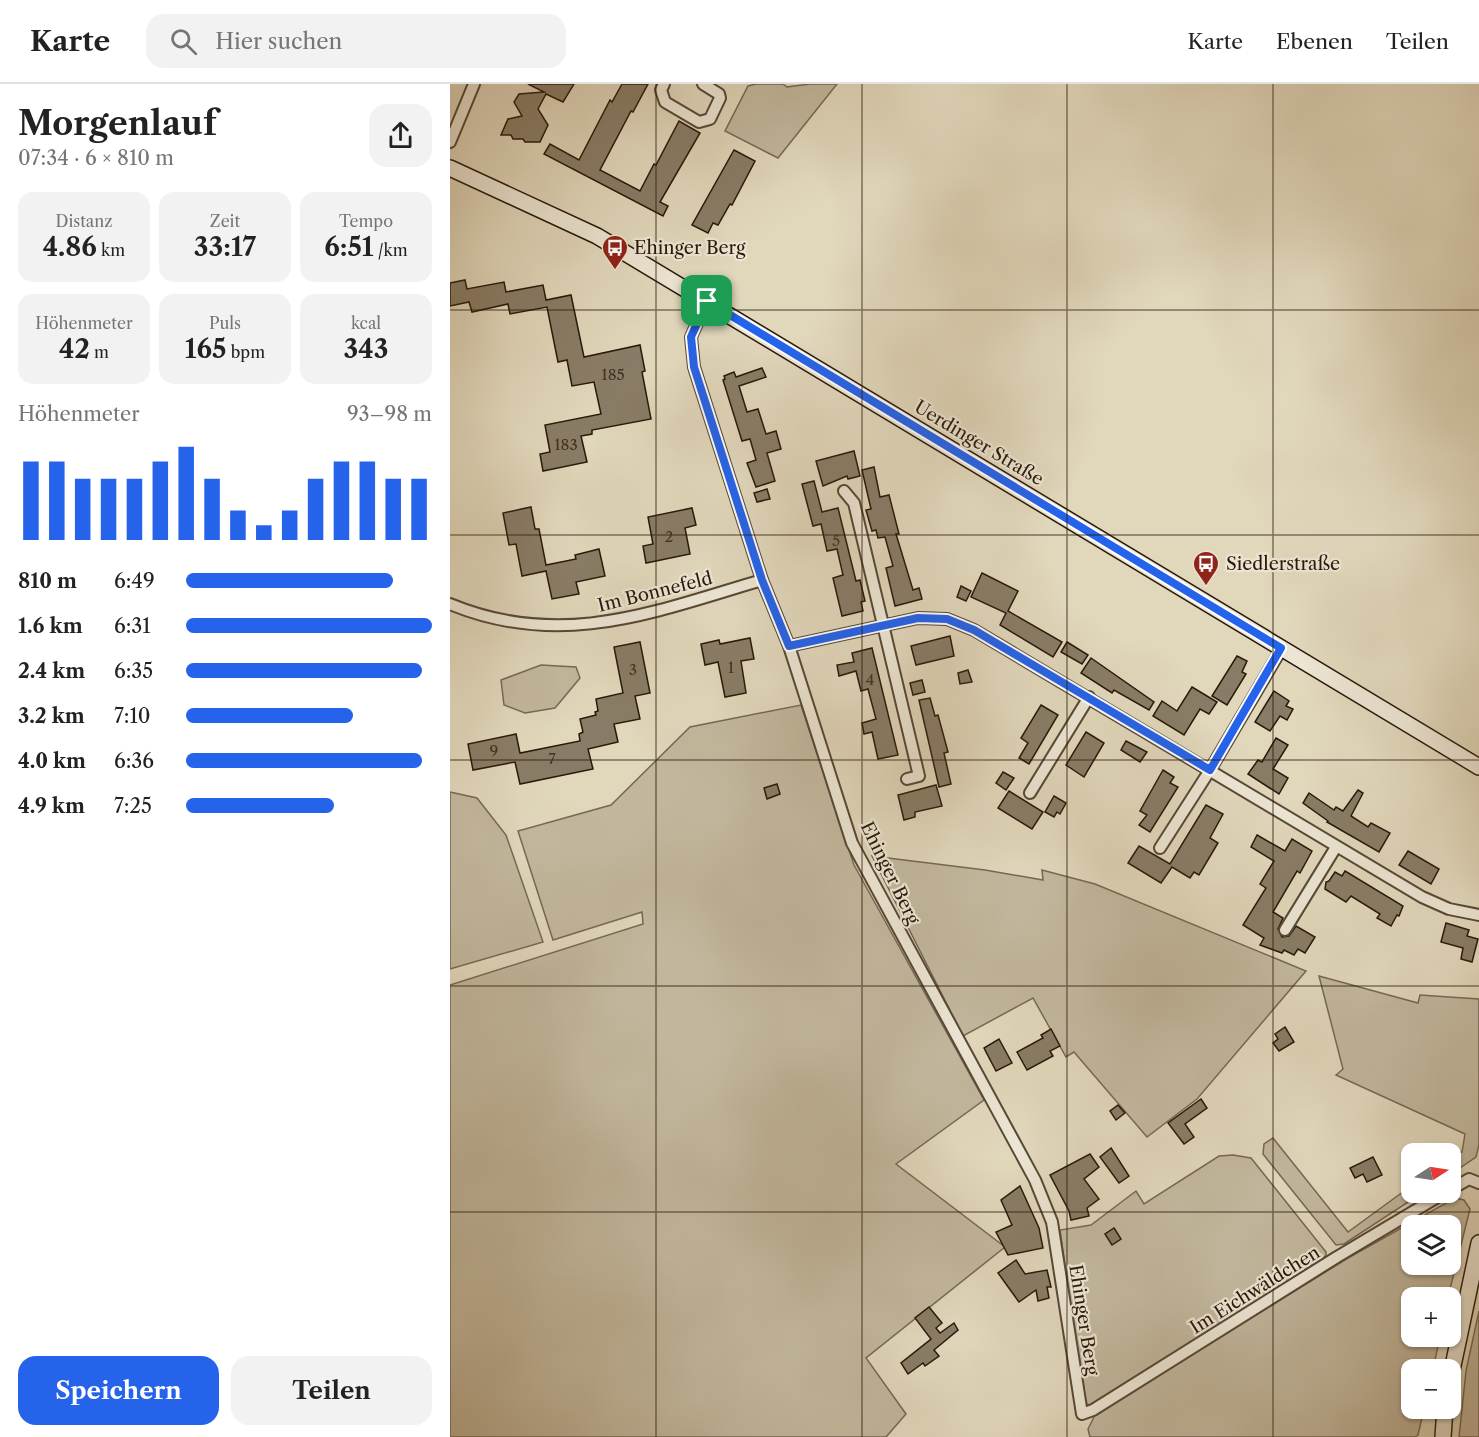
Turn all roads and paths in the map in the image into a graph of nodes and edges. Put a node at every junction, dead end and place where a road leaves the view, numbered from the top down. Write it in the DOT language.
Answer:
graph roads {
  1 [pos="474,84"];
  2 [pos="664,84"];
  3 [pos="703,84"];
  4 [pos="450,142"];
  5 [pos="450,168"];
  6 [pos="707,301"];
  7 [pos="844,490"];
  8 [pos="762,580"];
  9 [pos="450,604"];
  10 [pos="883,625"];
  11 [pos="789,646"];
  12 [pos="1281,648"];
  13 [pos="1089,697"];
  14 [pos="1479,768"];
  15 [pos="1210,770"];
  16 [pos="907,779"];
  17 [pos="1030,793"];
  18 [pos="1336,847"];
  19 [pos="1160,848"];
  20 [pos="1479,915"];
  21 [pos="1285,930"];
  22 [pos="1479,1183"];
  23 [pos="1461,1184"];
  24 [pos="1428,1203"];
  25 [pos="1479,1243"];
  26 [pos="1454,1359"];
  27 [pos="1082,1414"];
  28 [pos="1444,1419"];
  29 [pos="1443,1437"];
  1 -- 4 [label="street"];
  2 -- 3 [label="street"];
  5 -- 6 [label="main road, Uerdinger Straße"];
  6 -- 8 [label="street, Ehinger Berg"];
  6 -- 12 [label="main road, Uerdinger Straße"];
  7 -- 10 [label="street"];
  8 -- 9 [label="street, Im Bonnefeld"];
  8 -- 11 [label="street, Ehinger Berg"];
  10 -- 11 [label="street"];
  10 -- 13 [label="street"];
  10 -- 16 [label="street"];
  11 -- 27 [label="street, Ehinger Berg"];
  12 -- 14 [label="main road, Uerdinger Straße"];
  12 -- 15 [label="street"];
  13 -- 15 [label="street"];
  13 -- 17 [label="street"];
  15 -- 18 [label="street"];
  15 -- 19 [label="street"];
  18 -- 20 [label="street"];
  18 -- 21 [label="street"];
  22 -- 23 [label="street"];
  24 -- 27 [label="street, Im Eichwäldchen"];
  25 -- 26 [label="main road"];
  28 -- 29 [label="main road"];
}
